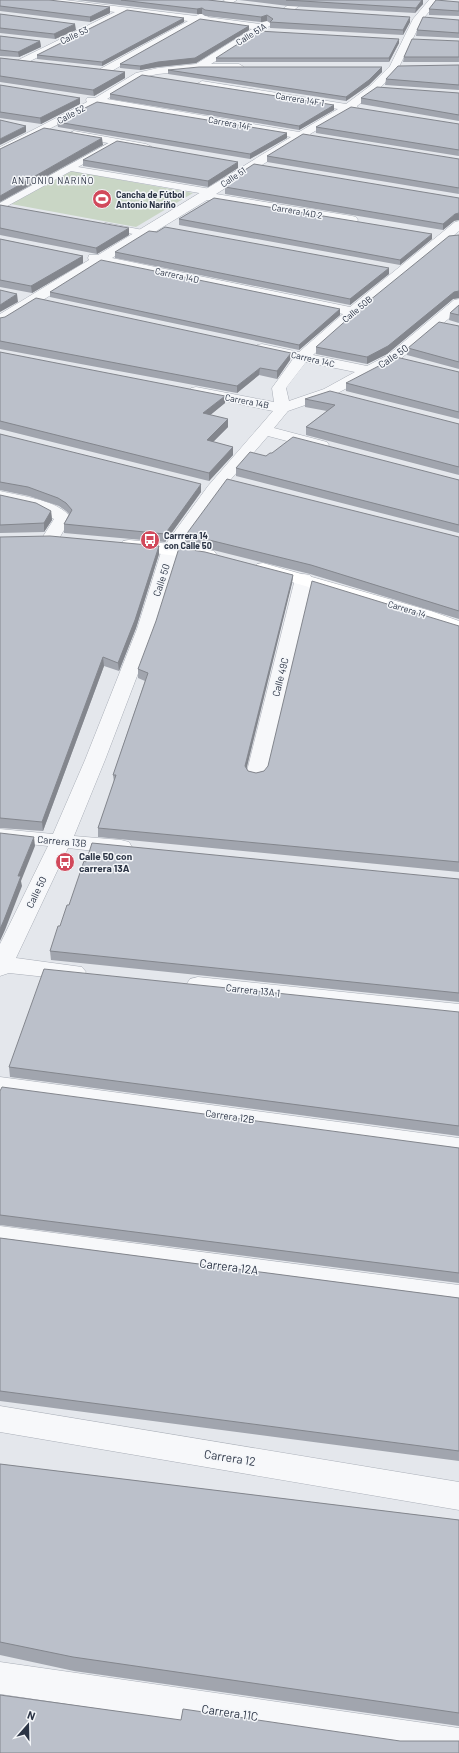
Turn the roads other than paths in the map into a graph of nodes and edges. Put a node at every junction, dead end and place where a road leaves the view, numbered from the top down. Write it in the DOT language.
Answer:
graph roads {
  1 [pos="43,0"];
  2 [pos="302,0"];
  3 [pos="420,0"];
  4 [pos="208,1"];
  5 [pos="433,1"];
  6 [pos="230,2"];
  7 [pos="446,2"];
  8 [pos="142,3"];
  9 [pos="242,5"];
  10 [pos="273,9"];
  11 [pos="288,10"];
  12 [pos="126,11"];
  13 [pos="304,11"];
  14 [pos="414,18"];
  15 [pos="197,20"];
  16 [pos="432,20"];
  17 [pos="76,25"];
  18 [pos="91,27"];
  19 [pos="263,30"];
  20 [pos="40,42"];
  21 [pos="55,44"];
  22 [pos="0,60"];
  23 [pos="21,63"];
  24 [pos="43,65"];
  25 [pos="199,67"];
  26 [pos="246,67"];
  27 [pos="379,67"];
  28 [pos="394,67"];
  29 [pos="409,67"];
  30 [pos="0,73"];
  31 [pos="140,75"];
  32 [pos="171,80"];
  33 [pos="194,83"];
  34 [pos="374,88"];
  35 [pos="389,89"];
  36 [pos="82,98"];
  37 [pos="97,101"];
  38 [pos="348,107"];
  39 [pos="363,109"];
  40 [pos="22,126"];
  41 [pos="43,129"];
  42 [pos="300,135"];
  43 [pos="315,138"];
  44 [pos="116,142"];
  45 [pos="154,148"];
  46 [pos="0,151"];
  47 [pos="237,162"];
  48 [pos="252,165"];
  49 [pos="267,167"];
  50 [pos="69,168"];
  51 [pos="208,194"];
  52 [pos="1,207"];
  53 [pos="16,209"];
  54 [pos="360,222"];
  55 [pos="98,225"];
  56 [pos="459,225"];
  57 [pos="155,226"];
  58 [pos="171,228"];
  59 [pos="143,233"];
  60 [pos="430,234"];
  61 [pos="452,237"];
  62 [pos="85,256"];
  63 [pos="100,259"];
  64 [pos="387,268"];
  65 [pos="403,271"];
  66 [pos="14,295"];
  67 [pos="34,300"];
  68 [pos="50,303"];
  69 [pos="459,303"];
  70 [pos="353,312"];
  71 [pos="0,320"];
  72 [pos="436,323"];
  73 [pos="451,326"];
  74 [pos="249,345"];
  75 [pos="303,356"];
  76 [pos="393,358"];
  77 [pos="408,362"];
  78 [pos="368,371"];
  79 [pos="283,382"];
  80 [pos="181,388"];
  81 [pos="329,392"];
  82 [pos="352,398"];
  83 [pos="283,408"];
  84 [pos="263,430"];
  85 [pos="338,450"];
  86 [pos="0,496"];
  87 [pos="51,539"];
  88 [pos="117,544"];
  89 [pos="171,549"];
  90 [pos="227,560"];
  91 [pos="249,564"];
  92 [pos="304,579"];
  93 [pos="459,627"];
  94 [pos="256,775"];
  95 [pos="0,836"];
  96 [pos="61,841"];
  97 [pos="139,848"];
  98 [pos="0,966"];
  99 [pos="96,974"];
  100 [pos="175,982"];
  101 [pos="459,1012"];
  102 [pos="0,1086"];
  103 [pos="459,1147"];
  104 [pos="0,1236"];
  105 [pos="459,1296"];
  106 [pos="0,1419"];
  107 [pos="459,1496"];
  108 [pos="0,1678"];
  109 [pos="459,1745"];
  1 -- 12 [label="street"];
  2 -- 11 [label="street, Calle 51A"];
  3 -- 5 [label="street"];
  4 -- 6 [label="street"];
  5 -- 7 [label="street"];
  5 -- 14 [label="street, Calle 51"];
  6 -- 9 [label="street"];
  6 -- 15 [label="street"];
  8 -- 12 [label="street, Calle 53"];
  10 -- 11 [label="street"];
  11 -- 13 [label="street"];
  11 -- 19 [label="street, Calle 51A"];
  12 -- 15 [label="street"];
  12 -- 18 [label="street, Calle 53"];
  14 -- 16 [label="street"];
  14 -- 28 [label="street, Calle 51"];
  15 -- 19 [label="street"];
  15 -- 31 [label="street"];
  17 -- 18 [label="street"];
  18 -- 21 [label="street, Calle 53"];
  19 -- 25 [label="street, Calle 51A"];
  20 -- 21 [label="street"];
  21 -- 23 [label="street, Calle 53"];
  22 -- 23 [label="street"];
  23 -- 24 [label="street"];
  23 -- 30 [label="street, Calle 53"];
  25 -- 26 [label="street"];
  25 -- 31 [label="street"];
  27 -- 28 [label="street"];
  28 -- 29 [label="street"];
  28 -- 34 [label="street, Calle 51"];
  31 -- 32 [label="street"];
  31 -- 37 [label="street, Calle 52"];
  33 -- 38 [label="street, Carrera 14F 1"];
  34 -- 35 [label="street"];
  34 -- 38 [label="street, Calle 51"];
  36 -- 37 [label="street, Carrera 14F"];
  37 -- 41 [label="street, Calle 52"];
  37 -- 42 [label="street, Carrera 14F"];
  38 -- 39 [label="street, Carrera 14F 1"];
  38 -- 42 [label="street, Calle 51"];
  40 -- 41 [label="street"];
  41 -- 44 [label="street"];
  41 -- 46 [label="street, Calle 52"];
  42 -- 43 [label="street, Carrera 14F"];
  42 -- 48 [label="street, Calle 51"];
  44 -- 45 [label="street"];
  44 -- 50 [label="lane"];
  47 -- 48 [label="street"];
  48 -- 49 [label="street"];
  48 -- 51 [label="street, Calle 51"];
  50 -- 51 [label="lane, Carrera 14D 2"];
  50 -- 52 [label="lane"];
  51 -- 54 [label="street, Carrera 14D 2"];
  51 -- 57 [label="street, Calle 51"];
  52 -- 53 [label="lane"];
  55 -- 59 [label="lane"];
  56 -- 61 [label="street, Calle 50B"];
  57 -- 58 [label="street"];
  57 -- 59 [label="street, Calle 51"];
  59 -- 63 [label="street, Calle 51"];
  60 -- 61 [label="street"];
  61 -- 65 [label="street, Calle 50B"];
  62 -- 63 [label="street, Carrera 14D"];
  63 -- 67 [label="street, Calle 51"];
  63 -- 70 [label="street, Carrera 14D"];
  64 -- 65 [label="street"];
  65 -- 70 [label="street, Calle 50B"];
  66 -- 67 [label="street"];
  67 -- 68 [label="street"];
  67 -- 71 [label="street, Calle 51"];
  69 -- 72 [label="street, Calle 50"];
  70 -- 75 [label="street, Calle 50B"];
  72 -- 73 [label="street"];
  72 -- 76 [label="street, Calle 50"];
  74 -- 75 [label="street, Carrera 14C"];
  75 -- 78 [label="street, Carrera 14C"];
  75 -- 79 [label="street, Calle 50B"];
  76 -- 77 [label="street"];
  76 -- 78 [label="street, Calle 50"];
  78 -- 81 [label="street, Calle 50"];
  79 -- 81 [label="street"];
  79 -- 83 [label="street"];
  80 -- 83 [label="street, Carrera 14B"];
  81 -- 82 [label="street"];
  81 -- 83 [label="street, Calle 50"];
  83 -- 84 [label="street, Calle 50"];
  84 -- 85 [label="street"];
  84 -- 89 [label="street, Calle 50"];
  86 -- 87 [label="street"];
  88 -- 89 [label="main road"];
  89 -- 90 [label="main road"];
  89 -- 96 [label="street, Calle 50"];
  91 -- 92 [label="main road, Carrera 14"];
  92 -- 93 [label="main road, Carrera 14"];
  92 -- 94 [label="street, Calle 49C"];
  95 -- 96 [label="street, Carrera 13B"];
  96 -- 97 [label="street, Carrera 13B"];
  96 -- 98 [label="street, Calle 50"];
  98 -- 99 [label="street"];
  100 -- 101 [label="street, Carrera 13A 1"];
  102 -- 103 [label="street, Carrera 12B"];
  104 -- 105 [label="street, Carrera 12A"];
  106 -- 107 [label="street, Carrera 12"];
  108 -- 109 [label="street, Carrera 11C"];
}
